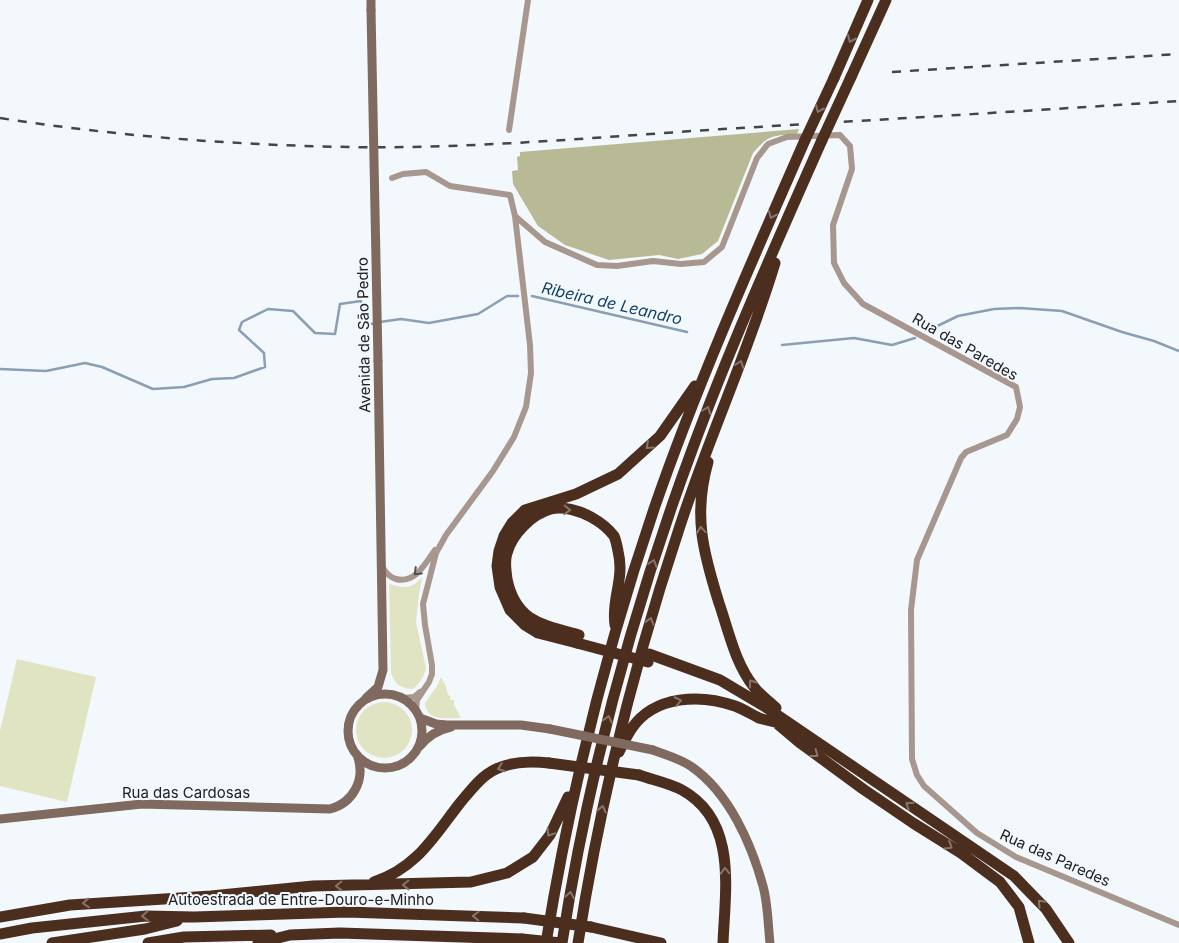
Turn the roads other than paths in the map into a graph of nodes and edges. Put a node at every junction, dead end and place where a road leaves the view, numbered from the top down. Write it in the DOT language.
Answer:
graph roads {
  1 [pos="371,0"];
  2 [pos="528,0"];
  3 [pos="868,0"];
  4 [pos="886,0"];
  5 [pos="509,130"];
  6 [pos="392,178"];
  7 [pos="790,213"];
  8 [pos="515,216"];
  9 [pos="708,365"];
  10 [pos="716,426"];
  11 [pos="446,535"];
  12 [pos="381,563"];
  13 [pos="615,631"];
  14 [pos="578,639"];
  15 [pos="648,658"];
  16 [pos="383,670"];
  17 [pos="423,690"];
  18 [pos="399,696"];
  19 [pos="366,698"];
  20 [pos="418,714"];
  21 [pos="778,723"];
  22 [pos="458,726"];
  23 [pos="799,729"];
  24 [pos="417,750"];
  25 [pos="358,758"];
  26 [pos="383,769"];
  27 [pos="578,773"];
  28 [pos="359,781"];
  29 [pos="607,787"];
  30 [pos="0,819"];
  31 [pos="364,886"];
  32 [pos="0,917"];
  33 [pos="194,917"];
  34 [pos="1179,926"];
  35 [pos="0,934"];
  36 [pos="290,935"];
  37 [pos="52,943"];
  38 [pos="148,943"];
  39 [pos="258,943"];
  40 [pos="546,943"];
  41 [pos="561,943"];
  42 [pos="578,943"];
  43 [pos="662,943"];
  44 [pos="723,943"];
  45 [pos="770,943"];
  46 [pos="1029,943"];
  47 [pos="1069,943"];
  1 -- 12 [label="street, Avenida de São Pedro, bridge"];
  2 -- 5 [label="street"];
  3 -- 9 [label="highway, one-way, bridge"];
  4 -- 7 [label="highway, bridge"];
  6 -- 8 [label="street"];
  10 -- 7 [label="highway, one-way"];
  41 -- 7 [label="highway, one-way"];
  8 -- 11 [label="street"];
  8 -- 34 [label="street, Rua das Paredes"];
  9 -- 13 [label="highway"];
  9 -- 14 [label="highway, one-way"];
  23 -- 10 [label="highway, one-way"];
  29 -- 10 [label="highway, one-way"];
  11 -- 12 [label="street, one-way"];
  11 -- 17 [label="street"];
  12 -- 16 [label="street, Avenida de São Pedro"];
  14 -- 13 [label="highway, one-way"];
  13 -- 27 [label="highway"];
  14 -- 15 [label="highway, bridge"];
  15 -- 21 [label="highway"];
  15 -- 23 [label="highway"];
  16 -- 18 [label="street, Avenida de São Pedro"];
  16 -- 19 [label="street, Avenida de São Pedro"];
  17 -- 18 [label="street"];
  17 -- 20 [label="street"];
  18 -- 19 [label="street"];
  18 -- 20 [label="street"];
  19 -- 25 [label="street"];
  20 -- 22 [label="street"];
  20 -- 24 [label="street"];
  29 -- 21 [label="highway, one-way"];
  21 -- 46 [label="highway, one-way"];
  22 -- 24 [label="street"];
  22 -- 45 [label="street, bridge"];
  47 -- 23 [label="highway, one-way"];
  24 -- 26 [label="street"];
  25 -- 26 [label="street"];
  25 -- 28 [label="street"];
  26 -- 28 [label="street, Rua das Cardosas"];
  27 -- 31 [label="highway, one-way"];
  27 -- 40 [label="highway"];
  28 -- 30 [label="street, Rua das Cardosas"];
  42 -- 29 [label="highway, one-way"];
  31 -- 32 [label="highway, one-way"];
  44 -- 31 [label="highway, one-way, bridge"];
  33 -- 35 [label="highway, Autoestrada de Entre-Douro-e-Minho, one-way"];
  33 -- 37 [label="highway"];
  43 -- 33 [label="highway, Autoestrada de Entre-Douro-e-Minho, one-way, bridge"];
  36 -- 38 [label="highway"];
  36 -- 39 [label="highway"];
  36 -- 41 [label="highway, bridge"];
}
